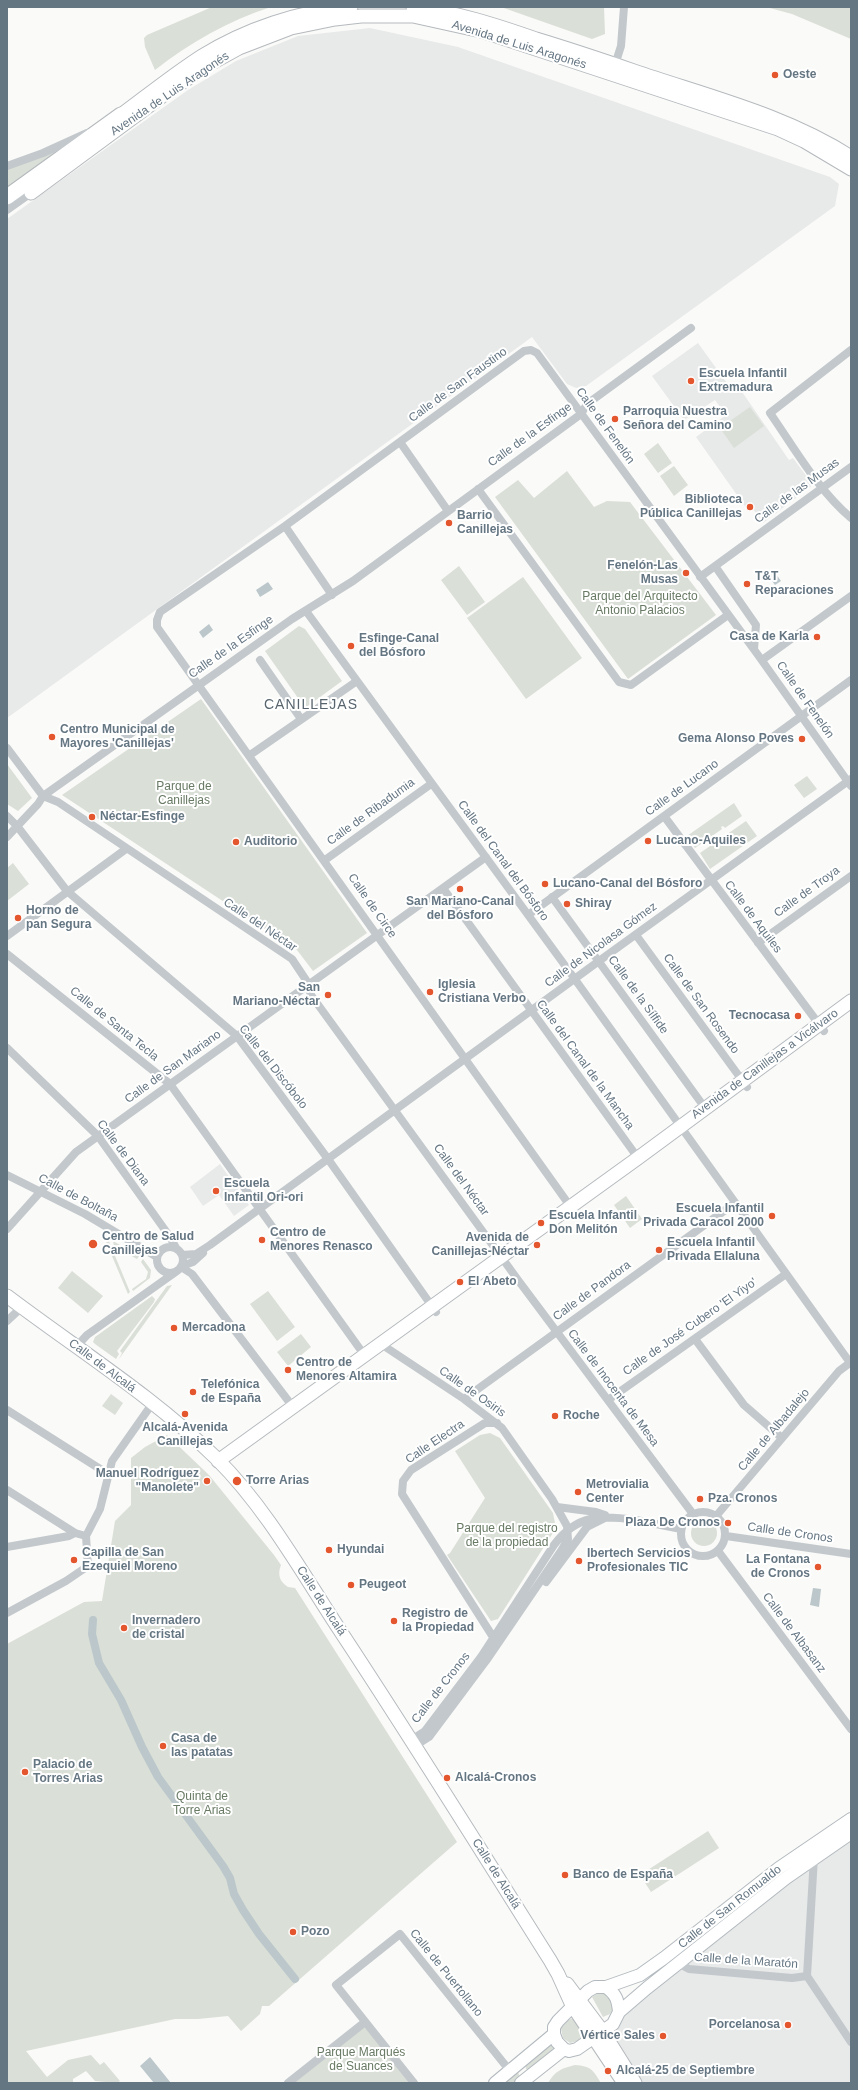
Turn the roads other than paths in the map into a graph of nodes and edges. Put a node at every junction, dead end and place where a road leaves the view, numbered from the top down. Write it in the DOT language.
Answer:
graph roads {
  1 [pos="351,7"];
  2 [pos="413,7"];
  3 [pos="624,7"];
  4 [pos="613,69"];
  5 [pos="121,115"];
  6 [pos="851,157"];
  7 [pos="7,166"];
  8 [pos="851,169"];
  9 [pos="31,192"];
  10 [pos="7,197"];
  11 [pos="7,206"];
  12 [pos="7,210"];
  13 [pos="691,328"];
  14 [pos="531,350"];
  15 [pos="851,350"];
  16 [pos="581,414"];
  17 [pos="400,442"];
  18 [pos="851,467"];
  19 [pos="823,488"];
  20 [pos="478,489"];
  21 [pos="448,511"];
  22 [pos="851,518"];
  23 [pos="285,526"];
  24 [pos="715,566"];
  25 [pos="700,577"];
  26 [pos="332,595"];
  27 [pos="851,596"];
  28 [pos="306,611"];
  29 [pos="160,612"];
  30 [pos="728,615"];
  31 [pos="754,649"];
  32 [pos="260,660"];
  33 [pos="762,660"];
  34 [pos="357,680"];
  35 [pos="851,680"];
  36 [pos="200,684"];
  37 [pos="802,715"];
  38 [pos="301,718"];
  39 [pos="7,748"];
  40 [pos="250,755"];
  41 [pos="850,782"];
  42 [pos="431,784"];
  43 [pos="43,796"];
  44 [pos="7,816"];
  45 [pos="664,816"];
  46 [pos="17,826"];
  47 [pos="7,837"];
  48 [pos="126,849"];
  49 [pos="486,858"];
  50 [pos="324,860"];
  51 [pos="851,876"];
  52 [pos="711,880"];
  53 [pos="443,888"];
  54 [pos="67,891"];
  55 [pos="552,897"];
  56 [pos="528,915"];
  57 [pos="636,935"];
  58 [pos="7,936"];
  59 [pos="378,936"];
  60 [pos="758,943"];
  61 [pos="7,954"];
  62 [pos="598,961"];
  63 [pos="575,979"];
  64 [pos="308,985"];
  65 [pos="851,1001"];
  66 [pos="531,1011"];
  67 [pos="851,1011"];
  68 [pos="821,1028"];
  69 [pos="237,1036"];
  70 [pos="7,1048"];
  71 [pos="465,1060"];
  72 [pos="170,1084"];
  73 [pos="745,1084"];
  74 [pos="705,1108"];
  75 [pos="396,1110"];
  76 [pos="682,1130"];
  77 [pos="98,1136"];
  78 [pos="638,1158"];
  79 [pos="328,1159"];
  80 [pos="7,1175"];
  81 [pos="42,1191"];
  82 [pos="735,1203"];
  83 [pos="260,1209"];
  84 [pos="572,1210"];
  85 [pos="7,1229"];
  86 [pos="210,1245"];
  87 [pos="176,1248"];
  88 [pos="182,1255"];
  89 [pos="157,1257"];
  90 [pos="503,1259"];
  91 [pos="180,1268"];
  92 [pos="161,1270"];
  93 [pos="786,1274"];
  94 [pos="156,1288"];
  95 [pos="7,1296"];
  96 [pos="22,1307"];
  97 [pos="435,1310"];
  98 [pos="7,1321"];
  99 [pos="556,1332"];
  100 [pos="695,1339"];
  101 [pos="384,1346"];
  102 [pos="76,1347"];
  103 [pos="364,1356"];
  104 [pos="851,1363"];
  105 [pos="464,1400"];
  106 [pos="608,1400"];
  107 [pos="152,1404"];
  108 [pos="293,1407"];
  109 [pos="7,1410"];
  110 [pos="497,1423"];
  111 [pos="782,1438"];
  112 [pos="221,1464"];
  113 [pos="108,1474"];
  114 [pos="7,1490"];
  115 [pos="557,1507"];
  116 [pos="693,1514"];
  117 [pos="608,1516"];
  118 [pos="717,1516"];
  119 [pos="681,1529"];
  120 [pos="568,1530"];
  121 [pos="75,1532"];
  122 [pos="86,1536"];
  123 [pos="726,1536"];
  124 [pos="7,1547"];
  125 [pos="718,1551"];
  126 [pos="851,1554"];
  127 [pos="7,1612"];
  128 [pos="493,1638"];
  129 [pos="486,1661"];
  130 [pos="851,1729"];
  131 [pos="413,1743"];
  132 [pos="851,1819"];
  133 [pos="851,1833"];
  134 [pos="814,1856"];
  135 [pos="678,1963"];
  136 [pos="807,1976"];
  137 [pos="606,1987"];
  138 [pos="576,2002"];
  139 [pos="619,2012"];
  140 [pos="365,2022"];
  141 [pos="554,2034"];
  142 [pos="599,2035"];
  143 [pos="851,2042"];
  144 [pos="564,2049"];
  145 [pos="513,2068"];
  146 [pos="523,2081"];
  147 [pos="288,2083"];
  148 [pos="414,2083"];
  149 [pos="495,2083"];
  150 [pos="624,2083"];
  151 [pos="635,2083"];
  1 -- 5 [label="main road, Avenida de Luis Aragonés"];
  2 -- 4 [label="main road, Avenida de Luis Aragonés"];
  3 -- 4 [label="street"];
  4 -- 6 [label="main road, Avenida de Luis Aragonés"];
  4 -- 8 [label="main road, Avenida de Luis Aragonés"];
  4 -- 9 [label="main road, Avenida de Luis Aragonés"];
  5 -- 7 [label="street"];
  5 -- 10 [label="highway"];
  9 -- 11 [label="highway"];
  9 -- 12 [label="street, Avenida de Luis Aragonés"];
  13 -- 16 [label="street, Calle de la Esfinge"];
  14 -- 16 [label="street, Calle de Fenelón"];
  14 -- 17 [label="street, Calle de San Faustino"];
  15 -- 19 [label="street"];
  16 -- 20 [label="street, Calle de la Esfinge"];
  16 -- 25 [label="street, Calle de Fenelón"];
  17 -- 21 [label="street"];
  17 -- 23 [label="street, Calle de San Faustino"];
  18 -- 19 [label="street, Calle de las Musas"];
  19 -- 22 [label="street"];
  19 -- 24 [label="street, Calle de las Musas"];
  20 -- 21 [label="street, Calle de la Esfinge"];
  20 -- 30 [label="street"];
  21 -- 26 [label="street, Calle de la Esfinge"];
  23 -- 26 [label="street"];
  23 -- 29 [label="street, Calle de San Faustino"];
  24 -- 25 [label="street, Calle de las Musas"];
  24 -- 31 [label="street"];
  25 -- 30 [label="street, Calle de Fenelón"];
  26 -- 28 [label="street, Calle de la Esfinge"];
  27 -- 33 [label="street"];
  28 -- 34 [label="street, Calle del Canal del Bósforo"];
  28 -- 36 [label="street, Calle de la Esfinge"];
  29 -- 36 [label="street, Calle de Circe"];
  30 -- 31 [label="street, Calle de Fenelón"];
  31 -- 33 [label="street, Calle de Fenelón"];
  32 -- 38 [label="street"];
  33 -- 37 [label="street, Calle de Fenelón"];
  34 -- 38 [label="street"];
  34 -- 42 [label="street, Calle del Canal del Bósforo"];
  35 -- 37 [label="street, Calle de Lucano"];
  36 -- 40 [label="street, Calle de Circe"];
  36 -- 43 [label="street, Calle de la Esfinge"];
  37 -- 41 [label="street, Calle de Fenelón"];
  37 -- 45 [label="street, Calle de Lucano"];
  38 -- 40 [label="street"];
  39 -- 43 [label="street, Calle del Néctar"];
  40 -- 50 [label="street, Calle de Circe"];
  41 -- 52 [label="street, Calle de Nicolasa Gómez"];
  42 -- 49 [label="street, Calle del Canal del Bósforo"];
  42 -- 50 [label="street, Calle de Ribadumia"];
  43 -- 46 [label="street, Calle de la Esfinge"];
  43 -- 48 [label="street, Calle del Néctar"];
  44 -- 46 [label="street, Calle del Discóbolo"];
  45 -- 52 [label="street, Calle de Aquiles"];
  45 -- 55 [label="street, Calle de Lucano"];
  46 -- 47 [label="street, Calle de la Esfinge"];
  46 -- 54 [label="street, Calle del Discóbolo"];
  48 -- 54 [label="street"];
  48 -- 64 [label="street, Calle del Néctar"];
  49 -- 53 [label="street, Calle de San Mariano"];
  49 -- 56 [label="street, Calle del Canal del Bósforo"];
  50 -- 59 [label="street, Calle de Circe"];
  51 -- 60 [label="street, Calle de Troya"];
  52 -- 57 [label="street, Calle de Nicolasa Gómez"];
  52 -- 60 [label="street, Calle de Aquiles"];
  53 -- 59 [label="street, Calle de San Mariano"];
  53 -- 66 [label="street, Calle del Canal de la Mancha"];
  54 -- 58 [label="street"];
  54 -- 69 [label="street, Calle del Discóbolo"];
  55 -- 56 [label="street, Calle de Lucano"];
  55 -- 62 [label="street, Calle de la Sílfide"];
  56 -- 63 [label="street, Calle del Canal del Bósforo"];
  57 -- 62 [label="street, Calle de Nicolasa Gómez"];
  57 -- 73 [label="street, Calle de San Rosendo"];
  59 -- 64 [label="street, Calle de San Mariano"];
  59 -- 71 [label="street, Calle de Circe"];
  60 -- 68 [label="street, Calle de Aquiles"];
  61 -- 72 [label="street, Calle de Santa Tecla"];
  62 -- 63 [label="street, Calle de Nicolasa Gómez"];
  62 -- 74 [label="street, Calle de la Sílfide"];
  63 -- 66 [label="street, Calle de Nicolasa Gómez"];
  63 -- 76 [label="street, Calle del Canal del Bósforo"];
  64 -- 69 [label="street, Calle de San Mariano"];
  64 -- 75 [label="street, Calle del Néctar"];
  65 -- 68 [label="main road, Avenida de Canillejas a Vicálvaro"];
  66 -- 71 [label="street, Calle de Nicolasa Gómez"];
  66 -- 78 [label="street, Calle del Canal de la Mancha"];
  67 -- 68 [label="main road, Avenida de Canillejas a Vicálvaro"];
  68 -- 73 [label="main road, Avenida de Canillejas a Vicálvaro"];
  69 -- 72 [label="street, Calle de San Mariano"];
  69 -- 79 [label="street, Calle del Discóbolo"];
  70 -- 77 [label="street, Calle de Diana"];
  71 -- 75 [label="street, Calle de Nicolasa Gómez"];
  71 -- 84 [label="street, Calle de Circe"];
  72 -- 77 [label="street, Calle de San Mariano"];
  72 -- 83 [label="street, Calle de Santa Tecla"];
  73 -- 74 [label="main road, Avenida de Canillejas a Vicálvaro"];
  73 -- 76 [label="main road, Avenida de Canillejas a Vicálvaro"];
  74 -- 76 [label="main road, Avenida de Canillejas a Vicálvaro"];
  75 -- 79 [label="street, Calle de Nicolasa Gómez"];
  75 -- 90 [label="street, Calle del Néctar"];
  76 -- 78 [label="main road, Avenida de Canillejas a Vicálvaro"];
  76 -- 82 [label="street, Calle del Canal del Bósforo"];
  76 -- 84 [label="main road, Avenida de Canillejas a Vicálvaro"];
  77 -- 81 [label="street, Calle de San Mariano"];
  77 -- 87 [label="street, Calle de Diana"];
  78 -- 84 [label="main road, Avenida de Canillejas a Vicálvaro"];
  79 -- 83 [label="street, Calle de Nicolasa Gómez"];
  79 -- 97 [label="street, Calle del Discóbolo"];
  80 -- 81 [label="street, Calle de Boltaña"];
  81 -- 85 [label="street, Calle de San Mariano"];
  81 -- 89 [label="street, Calle de Boltaña"];
  82 -- 93 [label="street, Calle del Canal del Bósforo"];
  82 -- 99 [label="street, Calle de Pandora"];
  83 -- 86 [label="street, Calle de Nicolasa Gómez"];
  83 -- 103 [label="street, Calle de Santa Tecla"];
  84 -- 90 [label="main road, Avenida de Canillejas a Vicálvaro"];
  86 -- 88 [label="street, Calle de Nicolasa Gómez"];
  86 -- 91 [label="street, Calle de Nicolasa Gómez"];
  87 -- 88 [label="street"];
  87 -- 89 [label="street"];
  88 -- 91 [label="street"];
  89 -- 92 [label="street"];
  90 -- 97 [label="main road, Avenida de Canillejas a Vicálvaro"];
  90 -- 99 [label="street, Calle de Inocenta de Mesa"];
  91 -- 92 [label="street"];
  91 -- 94 [label="street, Calle de Nicolasa Gómez"];
  91 -- 108 [label="street"];
  92 -- 94 [label="street"];
  93 -- 100 [label="street, Calle de José Cubero 'El Yiyo'"];
  93 -- 104 [label="street, Calle del Canal del Bósforo"];
  94 -- 102 [label="street, Calle de Nicolasa Gómez"];
  95 -- 96 [label="main road, Calle de Alcalá"];
  96 -- 98 [label="street"];
  96 -- 102 [label="main road, Calle de Alcalá"];
  97 -- 101 [label="main road, Avenida de Canillejas a Vicálvaro"];
  99 -- 105 [label="street, Calle de Pandora"];
  99 -- 106 [label="street, Calle de Inocenta de Mesa"];
  100 -- 106 [label="street, Calle de José Cubero 'El Yiyo'"];
  100 -- 111 [label="street"];
  101 -- 103 [label="main road, Avenida de Canillejas a Vicálvaro"];
  101 -- 105 [label="street, Calle de Osiris"];
  101 -- 112 [label="main road, Avenida de Canillejas a Vicálvaro"];
  102 -- 107 [label="main road, Calle de Alcalá"];
  103 -- 108 [label="main road, Avenida de Canillejas a Vicálvaro"];
  104 -- 111 [label="street, Calle de Albadalejo"];
  105 -- 110 [label="street, Calle de Osiris"];
  106 -- 116 [label="street, Calle de Inocenta de Mesa"];
  107 -- 112 [label="main road, Calle de Alcalá"];
  107 -- 113 [label="street"];
  108 -- 112 [label="main road, Avenida de Canillejas a Vicálvaro"];
  109 -- 113 [label="street"];
  110 -- 115 [label="street, Calle de Osiris"];
  110 -- 128 [label="street, Calle Electra"];
  111 -- 118 [label="street, Calle de Albadalejo"];
  112 -- 131 [label="main road, Calle de Alcalá"];
  113 -- 122 [label="street"];
  114 -- 121 [label="street"];
  115 -- 117 [label="street"];
  115 -- 120 [label="street, Calle de Osiris"];
  116 -- 118 [label="street"];
  116 -- 119 [label="street"];
  117 -- 119 [label="street, Calle de Cronos"];
  117 -- 120 [label="street, Calle de Cronos"];
  117 -- 129 [label="street, Calle de Cronos"];
  118 -- 123 [label="street"];
  119 -- 125 [label="street"];
  120 -- 128 [label="street, Calle de Cronos"];
  120 -- 129 [label="street, Calle de Cronos"];
  121 -- 122 [label="street"];
  121 -- 124 [label="street"];
  122 -- 127 [label="street"];
  123 -- 125 [label="street"];
  123 -- 126 [label="street, Calle de Cronos"];
  125 -- 130 [label="street, Calle de Albasanz"];
  128 -- 131 [label="street, Calle de Cronos"];
  129 -- 131 [label="street, Calle de Cronos"];
  131 -- 138 [label="main road, Calle de Alcalá"];
  132 -- 137 [label="main road, Calle de San Romualdo"];
  133 -- 134 [label="main road, Calle de San Romualdo"];
  134 -- 135 [label="main road, Calle de San Romualdo"];
  134 -- 136 [label="street"];
  135 -- 136 [label="street, Calle de la Maratón"];
  135 -- 139 [label="main road, Calle de San Romualdo"];
  136 -- 143 [label="street, Calle de la Maratón"];
  137 -- 138 [label="main road, Calle de San Romualdo"];
  137 -- 139 [label="main road"];
  138 -- 141 [label="main road, Calle de San Romualdo"];
  138 -- 142 [label="main road, Calle de Alcalá"];
  139 -- 142 [label="main road, Calle de San Romualdo"];
  140 -- 145 [label="street, Calle de Puertollano"];
  140 -- 147 [label="street"];
  140 -- 148 [label="street"];
  141 -- 144 [label="main road"];
  141 -- 145 [label="main road"];
  142 -- 144 [label="main road, Calle de San Romualdo"];
  142 -- 150 [label="main road, Calle de Alcalá"];
  142 -- 151 [label="main road, Calle de Alcalá"];
  144 -- 146 [label="main road"];
  145 -- 146 [label="main road"];
  145 -- 149 [label="main road"];
}
